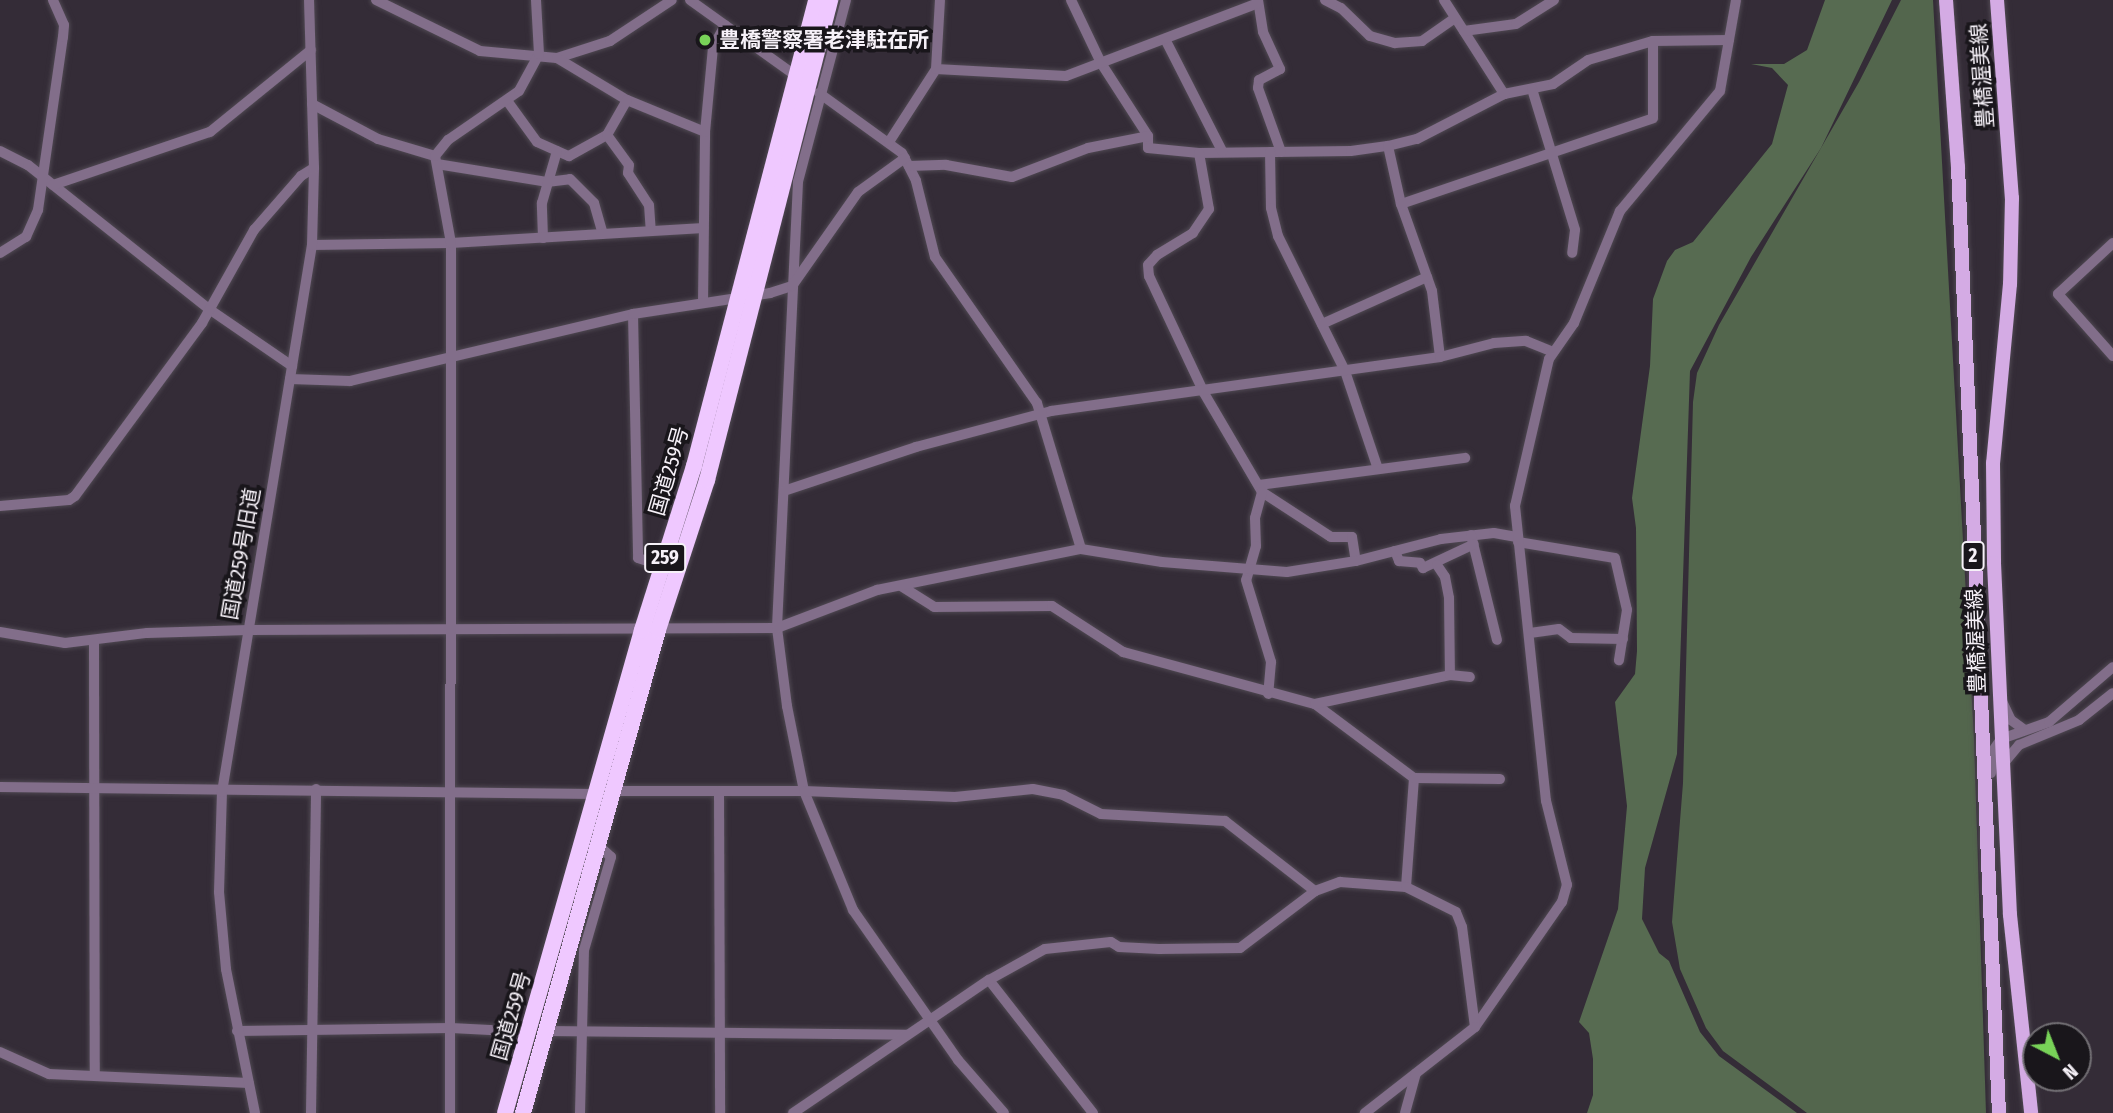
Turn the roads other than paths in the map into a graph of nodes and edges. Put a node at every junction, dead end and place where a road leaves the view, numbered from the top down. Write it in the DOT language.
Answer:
graph roads {
  1 [pos="53,0"];
  2 [pos="309,0"];
  3 [pos="376,0"];
  4 [pos="536,0"];
  5 [pos="672,0"];
  6 [pos="690,0"];
  7 [pos="816,0"];
  8 [pos="830,0"];
  9 [pos="846,0"];
  10 [pos="940,0"];
  11 [pos="1071,0"];
  12 [pos="1325,0"];
  13 [pos="1444,0"];
  14 [pos="1554,0"];
  15 [pos="1736,0"];
  16 [pos="1946,0"];
  17 [pos="1997,0"];
  18 [pos="1258,1"];
  19 [pos="1455,18"];
  20 [pos="725,25"];
  21 [pos="1464,31"];
  22 [pos="1165,39"];
  23 [pos="1729,40"];
  24 [pos="1653,41"];
  25 [pos="311,50"];
  26 [pos="539,54"];
  27 [pos="557,58"];
  28 [pos="1101,63"];
  29 [pos="936,69"];
  30 [pos="792,73"];
  31 [pos="1532,89"];
  32 [pos="821,94"];
  33 [pos="1504,94"];
  34 [pos="627,100"];
  35 [pos="508,102"];
  36 [pos="312,104"];
  37 [pos="705,132"];
  38 [pos="607,135"];
  39 [pos="1148,136"];
  40 [pos="889,142"];
  41 [pos="1388,146"];
  42 [pos="0,151"];
  43 [pos="557,151"];
  44 [pos="1222,151"];
  45 [pos="1275,152"];
  46 [pos="1199,153"];
  47 [pos="1551,153"];
  48 [pos="436,160"];
  49 [pos="907,162"];
  50 [pos="314,168"];
  51 [pos="43,177"];
  52 [pos="547,182"];
  53 [pos="53,185"];
  54 [pos="1401,204"];
  55 [pos="704,228"];
  56 [pos="650,231"];
  57 [pos="603,234"];
  58 [pos="543,238"];
  59 [pos="451,243"];
  60 [pos="2113,243"];
  61 [pos="312,245"];
  62 [pos="0,253"];
  63 [pos="1572,253"];
  64 [pos="1427,276"];
  65 [pos="792,286"];
  66 [pos="758,295"];
  67 [pos="737,299"];
  68 [pos="703,303"];
  69 [pos="209,309"];
  70 [pos="633,314"];
  71 [pos="1322,324"];
  72 [pos="1553,352"];
  73 [pos="2113,356"];
  74 [pos="450,357"];
  75 [pos="1440,357"];
  76 [pos="292,366"];
  77 [pos="1345,371"];
  78 [pos="290,379"];
  79 [pos="1203,393"];
  80 [pos="1041,413"];
  81 [pos="1465,458"];
  82 [pos="1378,469"];
  83 [pos="1260,489"];
  84 [pos="784,491"];
  85 [pos="0,506"];
  86 [pos="1472,540"];
  87 [pos="1517,540"];
  88 [pos="1081,549"];
  89 [pos="1395,551"];
  90 [pos="1356,561"];
  91 [pos="1437,565"];
  92 [pos="663,566"];
  93 [pos="1246,569"];
  94 [pos="901,586"];
  95 [pos="450,626"];
  96 [pos="777,628"];
  97 [pos="248,630"];
  98 [pos="650,630"];
  99 [pos="0,632"];
  100 [pos="1530,633"];
  101 [pos="1623,639"];
  102 [pos="94,640"];
  103 [pos="1497,640"];
  104 [pos="1619,660"];
  105 [pos="2113,667"];
  106 [pos="1450,675"];
  107 [pos="1470,677"];
  108 [pos="1999,693"];
  109 [pos="2113,693"];
  110 [pos="1268,694"];
  111 [pos="1315,704"];
  112 [pos="1981,723"];
  113 [pos="2025,730"];
  114 [pos="2043,736"];
  115 [pos="2001,739"];
  116 [pos="2002,766"];
  117 [pos="1414,778"];
  118 [pos="1500,779"];
  119 [pos="0,787"];
  120 [pos="98,788"];
  121 [pos="316,789"];
  122 [pos="450,789"];
  123 [pos="719,791"];
  124 [pos="804,791"];
  125 [pos="222,792"];
  126 [pos="615,792"];
  127 [pos="595,794"];
  128 [pos="599,846"];
  129 [pos="1406,887"];
  130 [pos="1315,891"];
  131 [pos="989,980"];
  132 [pos="930,1020"];
  133 [pos="1475,1027"];
  134 [pos="451,1028"];
  135 [pos="584,1030"];
  136 [pos="718,1030"];
  137 [pos="237,1031"];
  138 [pos="309,1031"];
  139 [pos="546,1031"];
  140 [pos="528,1032"];
  141 [pos="907,1035"];
  142 [pos="0,1052"];
  143 [pos="1416,1073"];
  144 [pos="95,1075"];
  145 [pos="249,1083"];
  146 [pos="1998,1111"];
  147 [pos="255,1113"];
  148 [pos="311,1113"];
  149 [pos="450,1113"];
  150 [pos="505,1113"];
  151 [pos="523,1113"];
  152 [pos="580,1113"];
  153 [pos="720,1113"];
  154 [pos="793,1113"];
  155 [pos="1004,1113"];
  156 [pos="1093,1113"];
  157 [pos="1365,1113"];
  158 [pos="1405,1113"];
  159 [pos="2031,1113"];
  1 -- 51 [label="street"];
  2 -- 25 [label="street, 国道259号旧道"];
  3 -- 26 [label="street"];
  4 -- 26 [label="street"];
  5 -- 27 [label="street"];
  6 -- 20 [label="street"];
  7 -- 67 [label="highway, 国道259号 / 259"];
  8 -- 66 [label="highway, 国道259号 / 259"];
  9 -- 32 [label="street"];
  10 -- 29 [label="street"];
  11 -- 28 [label="street"];
  12 -- 19 [label="street"];
  13 -- 19 [label="street"];
  14 -- 21 [label="street"];
  15 -- 23 [label="street"];
  16 -- 112 [label="main road, 豊橋渥美線 / 2"];
  17 -- 108 [label="main road, 豊橋渥美線 / 2"];
  18 -- 22 [label="street"];
  18 -- 45 [label="street"];
  19 -- 21 [label="street"];
  20 -- 30 [label="street"];
  20 -- 37 [label="street"];
  21 -- 33 [label="street"];
  22 -- 28 [label="street"];
  22 -- 44 [label="street"];
  23 -- 24 [label="street"];
  23 -- 72 [label="street"];
  24 -- 31 [label="street"];
  24 -- 47 [label="street"];
  25 -- 36 [label="street, 国道259号旧道"];
  25 -- 53 [label="street"];
  26 -- 27 [label="street"];
  26 -- 35 [label="street"];
  27 -- 34 [label="street"];
  28 -- 29 [label="street"];
  28 -- 39 [label="street"];
  29 -- 40 [label="street"];
  31 -- 33 [label="street"];
  31 -- 47 [label="street"];
  32 -- 40 [label="street"];
  32 -- 65 [label="street"];
  33 -- 41 [label="street"];
  34 -- 37 [label="street"];
  34 -- 38 [label="street"];
  35 -- 43 [label="street"];
  35 -- 48 [label="street"];
  36 -- 48 [label="street"];
  36 -- 50 [label="street, 国道259号旧道"];
  37 -- 55 [label="street"];
  38 -- 43 [label="street"];
  38 -- 56 [label="street"];
  39 -- 46 [label="street"];
  39 -- 49 [label="street"];
  40 -- 49 [label="street"];
  41 -- 45 [label="street"];
  41 -- 54 [label="street"];
  42 -- 51 [label="street"];
  43 -- 52 [label="street"];
  44 -- 45 [label="street"];
  44 -- 46 [label="street"];
  45 -- 71 [label="street"];
  46 -- 79 [label="street"];
  47 -- 54 [label="street"];
  47 -- 63 [label="street"];
  48 -- 52 [label="street"];
  48 -- 59 [label="street"];
  49 -- 65 [label="street"];
  49 -- 80 [label="street"];
  50 -- 61 [label="street, 国道259号旧道"];
  50 -- 69 [label="street"];
  51 -- 53 [label="street"];
  51 -- 62 [label="street"];
  52 -- 57 [label="street"];
  52 -- 58 [label="street"];
  53 -- 69 [label="street"];
  54 -- 64 [label="street"];
  55 -- 56 [label="street"];
  55 -- 68 [label="street"];
  56 -- 57 [label="street"];
  57 -- 58 [label="street"];
  58 -- 59 [label="street"];
  59 -- 61 [label="street"];
  59 -- 74 [label="street"];
  60 -- 73 [label="street"];
  61 -- 76 [label="street, 国道259号旧道"];
  64 -- 71 [label="street"];
  64 -- 75 [label="street"];
  65 -- 66 [label="street"];
  65 -- 84 [label="street"];
  66 -- 67 [label="street"];
  66 -- 98 [label="highway, 国道259号 / 259"];
  67 -- 68 [label="street"];
  67 -- 92 [label="highway, 国道259号 / 259"];
  68 -- 70 [label="street"];
  69 -- 76 [label="street"];
  69 -- 85 [label="street"];
  70 -- 74 [label="street"];
  70 -- 92 [label="street"];
  71 -- 77 [label="street"];
  72 -- 75 [label="street"];
  72 -- 87 [label="street"];
  74 -- 78 [label="street"];
  74 -- 95 [label="street"];
  75 -- 77 [label="street"];
  76 -- 78 [label="street, 国道259号旧道"];
  77 -- 79 [label="street"];
  77 -- 82 [label="street"];
  78 -- 97 [label="street, 国道259号旧道"];
  79 -- 80 [label="street"];
  79 -- 83 [label="street"];
  80 -- 84 [label="street"];
  80 -- 88 [label="street"];
  81 -- 82 [label="street"];
  82 -- 83 [label="street"];
  83 -- 90 [label="street"];
  83 -- 93 [label="street"];
  84 -- 96 [label="street"];
  86 -- 87 [label="street"];
  86 -- 89 [label="street"];
  86 -- 91 [label="street"];
  86 -- 103 [label="street"];
  87 -- 100 [label="street"];
  87 -- 101 [label="street"];
  88 -- 93 [label="street"];
  88 -- 94 [label="street"];
  89 -- 90 [label="street"];
  89 -- 91 [label="street"];
  90 -- 93 [label="street"];
  91 -- 106 [label="street"];
  92 -- 98 [label="highway, 国道259号 / 259"];
  93 -- 110 [label="street"];
  94 -- 96 [label="street"];
  94 -- 110 [label="street"];
  95 -- 97 [label="street"];
  95 -- 98 [label="street"];
  95 -- 122 [label="street"];
  96 -- 98 [label="street"];
  96 -- 124 [label="street"];
  97 -- 102 [label="street"];
  97 -- 125 [label="street, 国道259号旧道"];
  98 -- 126 [label="highway, 国道259号 / 259"];
  98 -- 127 [label="highway, 国道259号 / 259"];
  99 -- 102 [label="street"];
  100 -- 101 [label="street"];
  100 -- 133 [label="street"];
  101 -- 104 [label="street"];
  102 -- 120 [label="street"];
  105 -- 113 [label="street"];
  106 -- 107 [label="street"];
  106 -- 111 [label="street"];
  108 -- 113 [label="street"];
  108 -- 115 [label="main road, 豊橋渥美線 / 2"];
  109 -- 114 [label="street"];
  110 -- 111 [label="street"];
  111 -- 117 [label="street"];
  112 -- 115 [label="street"];
  112 -- 146 [label="main road, 豊橋渥美線 / 2"];
  113 -- 115 [label="street"];
  114 -- 115 [label="street"];
  114 -- 116 [label="street"];
  115 -- 116 [label="main road, 豊橋渥美線 / 2"];
  115 -- 146 [label="street"];
  116 -- 159 [label="main road, 豊橋渥美線 / 2"];
  117 -- 118 [label="street"];
  117 -- 129 [label="street"];
  119 -- 120 [label="street"];
  120 -- 125 [label="street"];
  120 -- 144 [label="street"];
  121 -- 122 [label="street"];
  121 -- 125 [label="street"];
  121 -- 138 [label="street"];
  122 -- 127 [label="street"];
  122 -- 134 [label="street"];
  123 -- 124 [label="street"];
  123 -- 126 [label="street"];
  123 -- 136 [label="street"];
  124 -- 130 [label="street"];
  124 -- 132 [label="street"];
  125 -- 137 [label="street, 国道259号旧道"];
  126 -- 128 [label="highway, 国道259号 / 259"];
  127 -- 140 [label="highway, 国道259号 / 259"];
  128 -- 135 [label="street"];
  128 -- 139 [label="highway, 国道259号 / 259"];
  129 -- 130 [label="street"];
  129 -- 133 [label="street"];
  130 -- 131 [label="street"];
  131 -- 132 [label="street"];
  131 -- 156 [label="street"];
  132 -- 141 [label="street"];
  132 -- 155 [label="street"];
  133 -- 143 [label="street"];
  134 -- 138 [label="street"];
  134 -- 140 [label="street"];
  134 -- 149 [label="street"];
  135 -- 136 [label="street"];
  135 -- 139 [label="street"];
  135 -- 152 [label="street"];
  136 -- 141 [label="street"];
  136 -- 153 [label="street"];
  137 -- 138 [label="street"];
  137 -- 145 [label="street, 国道259号旧道"];
  138 -- 148 [label="street"];
  139 -- 151 [label="highway, 国道259号 / 259"];
  140 -- 150 [label="highway, 国道259号 / 259"];
  141 -- 154 [label="street"];
  142 -- 144 [label="street"];
  143 -- 157 [label="street"];
  143 -- 158 [label="street"];
  144 -- 145 [label="street"];
  145 -- 147 [label="street, 国道259号旧道"];
}
